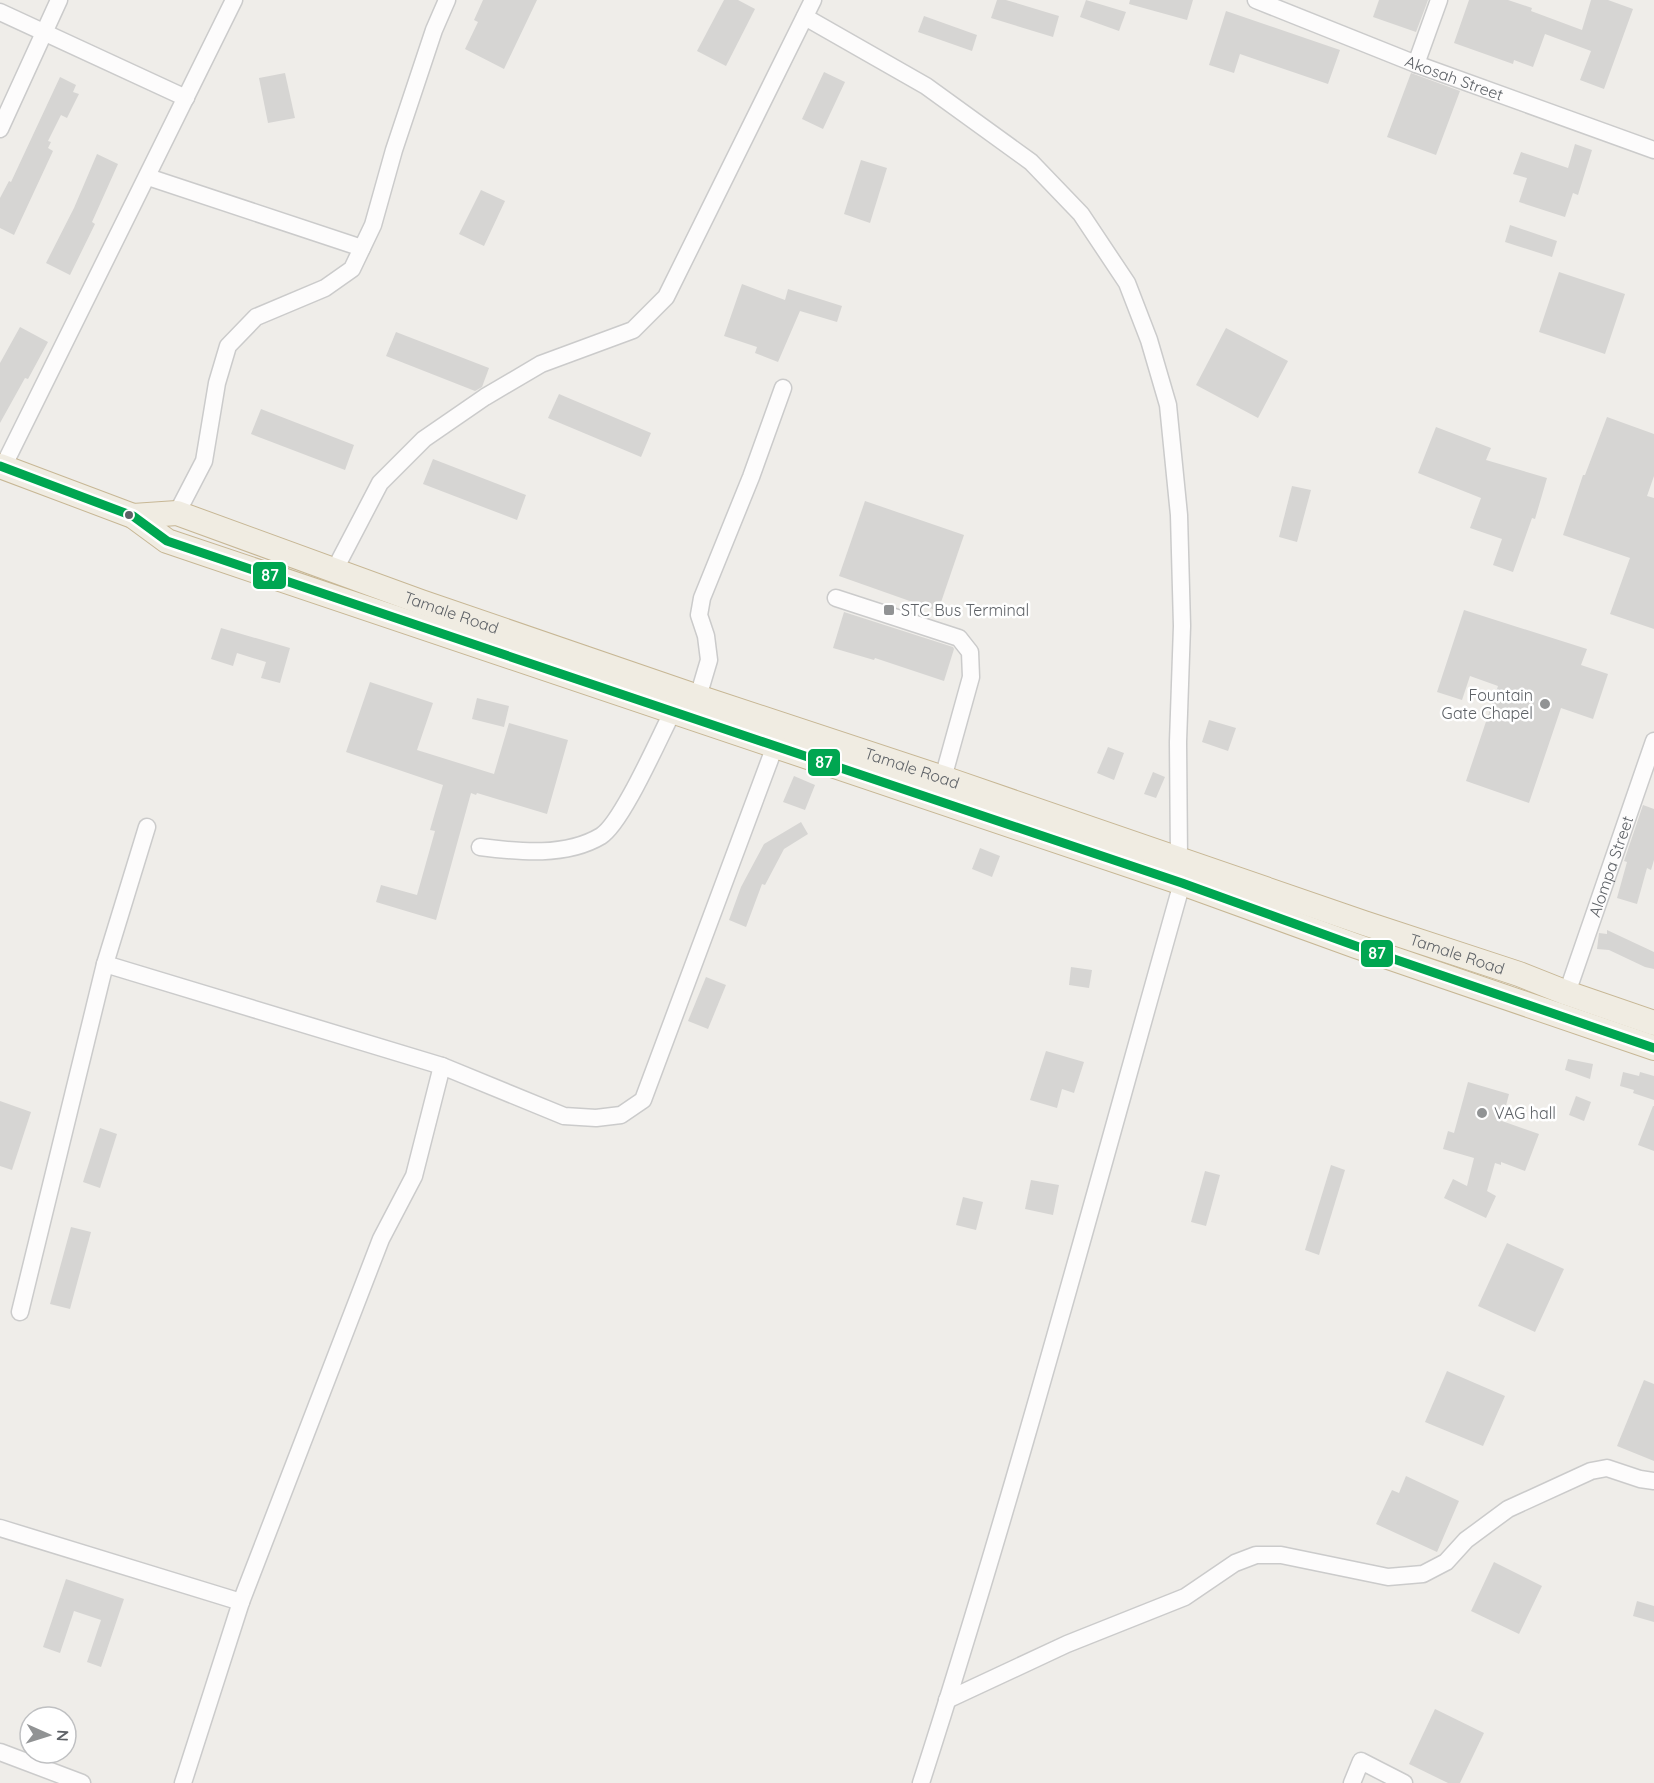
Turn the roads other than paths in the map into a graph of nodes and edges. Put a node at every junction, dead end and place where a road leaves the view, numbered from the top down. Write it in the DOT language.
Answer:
graph roads {
  1 [pos="59,0"];
  2 [pos="234,0"];
  3 [pos="447,0"];
  4 [pos="813,0"];
  5 [pos="1439,0"];
  6 [pos="1262,1"];
  7 [pos="0,12"];
  8 [pos="805,17"];
  9 [pos="44,33"];
  10 [pos="1416,64"];
  11 [pos="186,98"];
  12 [pos="0,129"];
  13 [pos="1654,150"];
  14 [pos="148,177"];
  15 [pos="362,248"];
  16 [pos="783,388"];
  17 [pos="2,466"];
  18 [pos="177,513"];
  19 [pos="133,516"];
  20 [pos="334,571"];
  21 [pos="836,598"];
  22 [pos="698,698"];
  23 [pos="672,713"];
  24 [pos="1654,741"];
  25 [pos="775,746"];
  26 [pos="943,778"];
  27 [pos="916,781"];
  28 [pos="147,827"];
  29 [pos="480,848"];
  30 [pos="1179,859"];
  31 [pos="1182,883"];
  32 [pos="1364,923"];
  33 [pos="1356,946"];
  34 [pos="105,964"];
  35 [pos="1567,993"];
  36 [pos="1654,1023"];
  37 [pos="1654,1048"];
  38 [pos="442,1066"];
  39 [pos="20,1312"];
  40 [pos="1654,1481"];
  41 [pos="0,1528"];
  42 [pos="242,1602"];
  43 [pos="948,1700"];
  44 [pos="0,1752"];
  45 [pos="82,1783"];
  46 [pos="183,1783"];
  47 [pos="921,1783"];
  48 [pos="1352,1783"];
  49 [pos="1404,1783"];
  1 -- 9 [label="street"];
  2 -- 11 [label="street"];
  3 -- 15 [label="street"];
  4 -- 8 [label="street"];
  5 -- 10 [label="street"];
  6 -- 10 [label="street, Akosah Street"];
  7 -- 9 [label="street"];
  8 -- 20 [label="street"];
  8 -- 30 [label="street"];
  9 -- 11 [label="street"];
  9 -- 12 [label="street"];
  10 -- 13 [label="street, Akosah Street"];
  11 -- 14 [label="street"];
  14 -- 15 [label="street"];
  14 -- 17 [label="street"];
  15 -- 18 [label="street"];
  16 -- 22 [label="street"];
  17 -- 19 [label="highway, Tamale Road"];
  18 -- 19 [label="highway, Tamale Road"];
  18 -- 20 [label="highway, Tamale Road"];
  19 -- 23 [label="highway, Tamale Road"];
  20 -- 22 [label="highway, Tamale Road"];
  21 -- 26 [label="street"];
  22 -- 27 [label="highway, Tamale Road"];
  23 -- 25 [label="highway, Tamale Road"];
  23 -- 29 [label="street"];
  24 -- 35 [label="street, Alompa Street"];
  25 -- 27 [label="highway, Tamale Road"];
  25 -- 38 [label="street"];
  26 -- 27 [label="highway, Tamale Road"];
  26 -- 30 [label="highway, Tamale Road"];
  27 -- 31 [label="highway, Tamale Road"];
  28 -- 34 [label="street"];
  30 -- 32 [label="highway, Tamale Road"];
  31 -- 33 [label="highway, Tamale Road"];
  31 -- 43 [label="street"];
  32 -- 33 [label="highway"];
  32 -- 35 [label="highway, Tamale Road"];
  33 -- 37 [label="highway, Tamale Road"];
  34 -- 38 [label="street"];
  34 -- 39 [label="street"];
  35 -- 36 [label="highway, Tamale Road"];
  38 -- 42 [label="street"];
  40 -- 43 [label="street"];
  41 -- 42 [label="street"];
  42 -- 46 [label="street"];
  43 -- 47 [label="street"];
  44 -- 45 [label="street"];
  48 -- 49 [label="street"];
}
